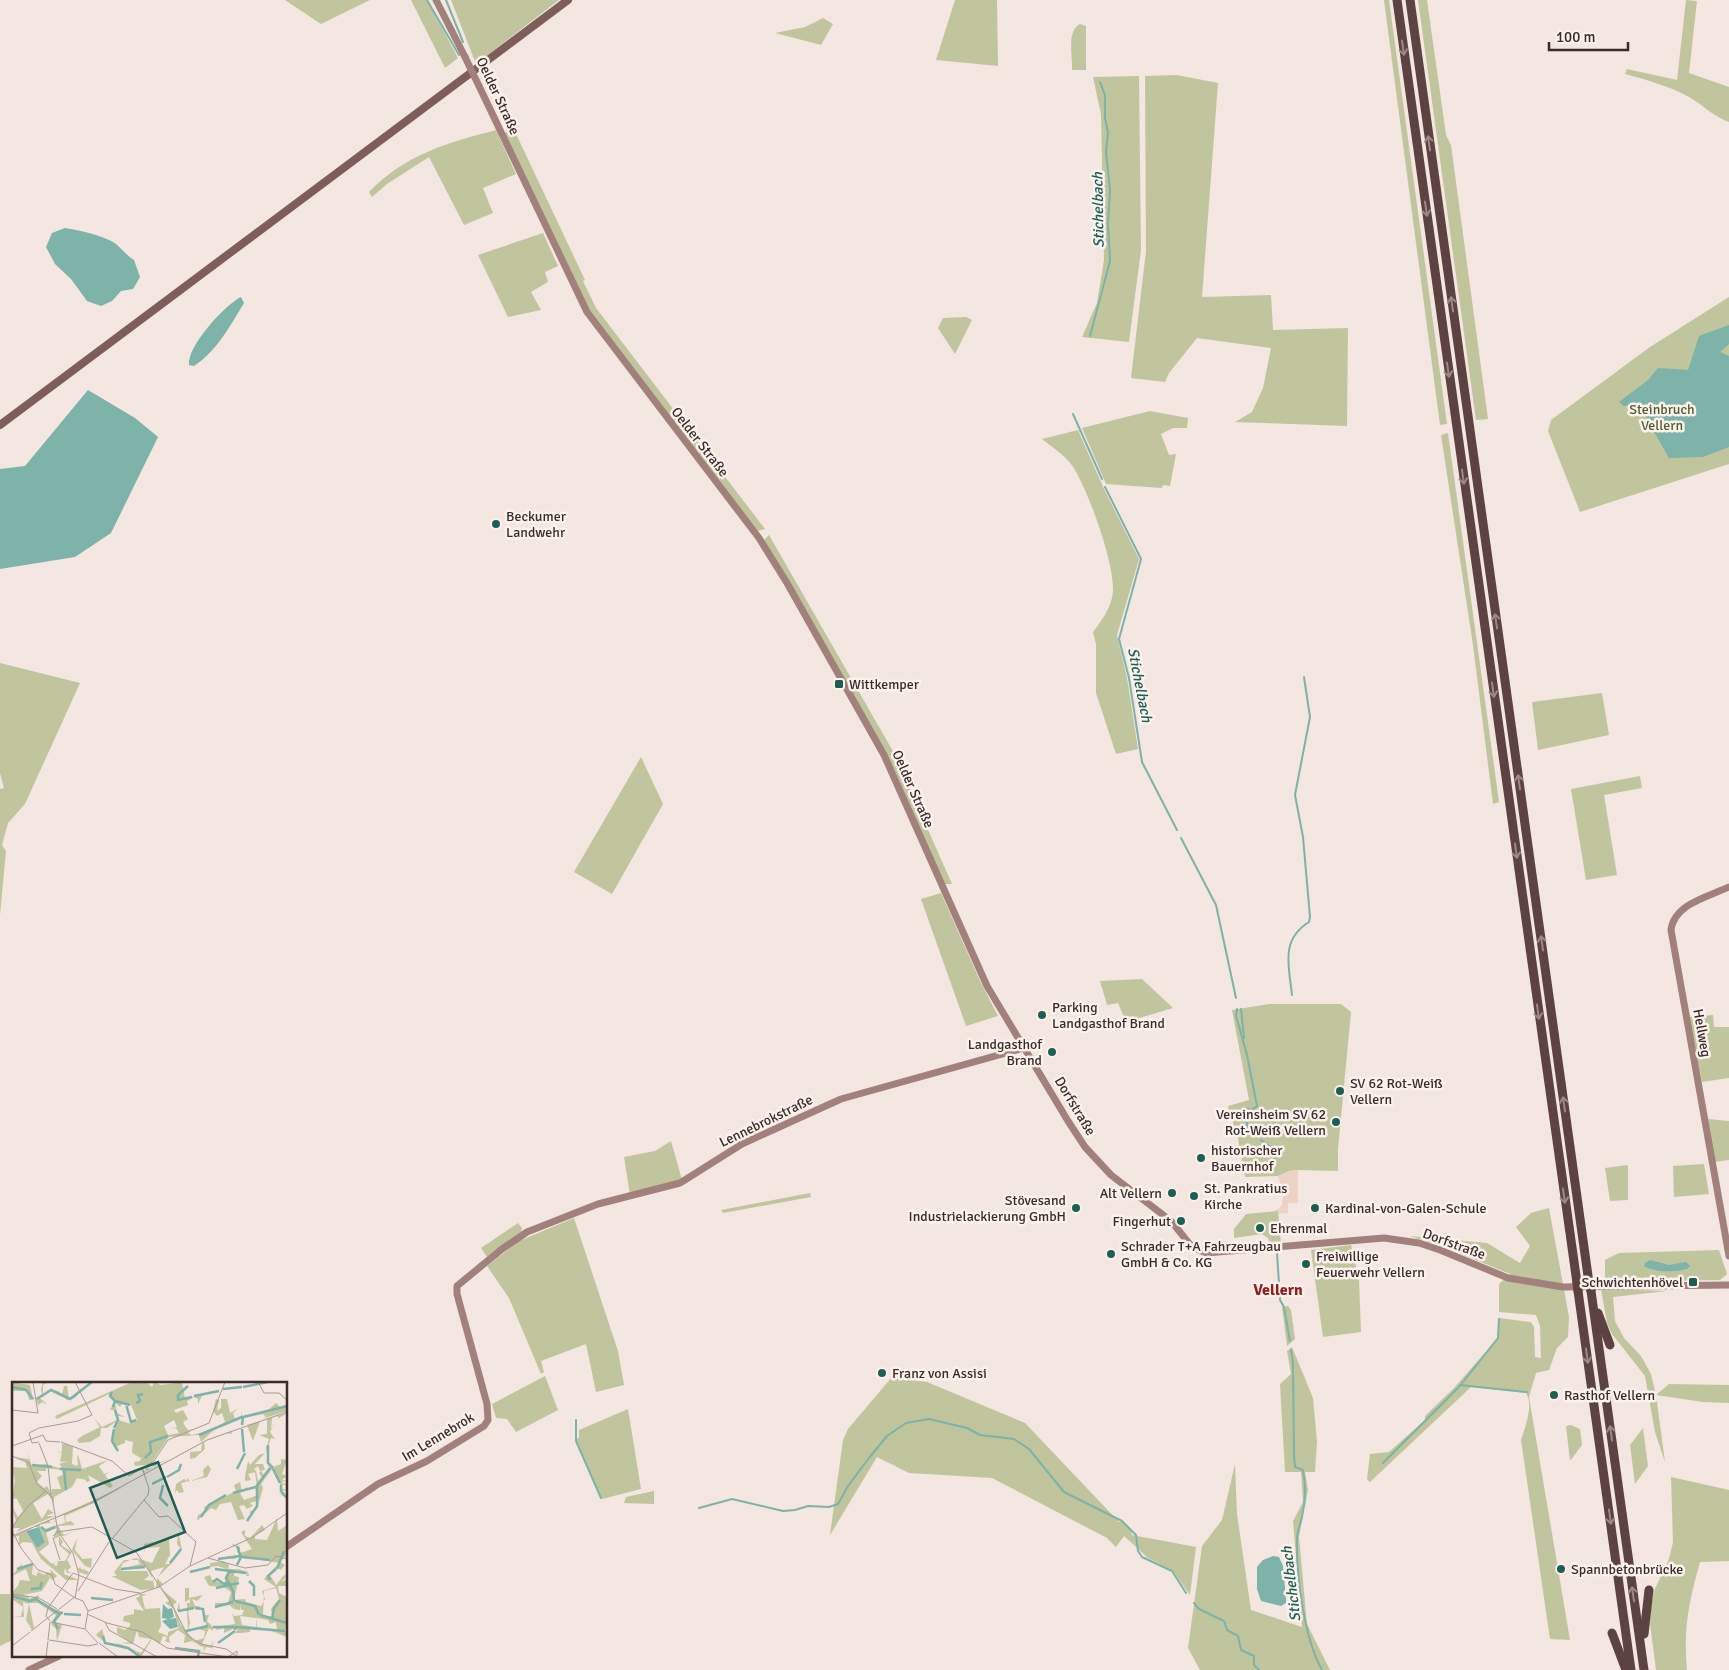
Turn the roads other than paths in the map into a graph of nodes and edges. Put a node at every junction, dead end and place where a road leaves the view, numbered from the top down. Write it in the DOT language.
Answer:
graph roads {
  1 [pos="436,0"];
  2 [pos="568,0"];
  3 [pos="1397,0"];
  4 [pos="1410,0"];
  5 [pos="441,4"];
  6 [pos="0,425"];
  7 [pos="1729,887"];
  8 [pos="944,890"];
  9 [pos="1024,1048"];
  10 [pos="527,1232"];
  11 [pos="1729,1256"];
  12 [pos="1729,1285"];
  13 [pos="1577,1287"];
  14 [pos="1590,1287"];
  15 [pos="1576,1328"];
  16 [pos="1610,1345"];
  17 [pos="288,1546"];
  18 [pos="1648,1590"];
  19 [pos="1612,1632"];
  20 [pos="55,1658"];
  21 [pos="1643,1660"];
  22 [pos="29,1670"];
  23 [pos="1626,1670"];
  24 [pos="1631,1670"];
  25 [pos="1644,1670"];
  1 -- 5 [label="street, Oelder Straße"];
  2 -- 6 [label="main road"];
  3 -- 13 [label="highway, one-way"];
  14 -- 4 [label="highway, one-way"];
  5 -- 8 [label="street, Oelder Straße, bridge"];
  7 -- 11 [label="street, Hellweg"];
  8 -- 9 [label="street, Dorfstraße"];
  9 -- 10 [label="street, Lennebrokstraße"];
  9 -- 12 [label="street, Dorfstraße"];
  10 -- 17 [label="street, Im Lennebrok"];
  13 -- 15 [label="highway"];
  13 -- 24 [label="highway, one-way"];
  14 -- 16 [label="highway"];
  21 -- 14 [label="highway, one-way"];
  18 -- 21 [label="highway"];
  19 -- 23 [label="highway"];
  20 -- 22 [label="street"];
  21 -- 25 [label="highway"];
}
